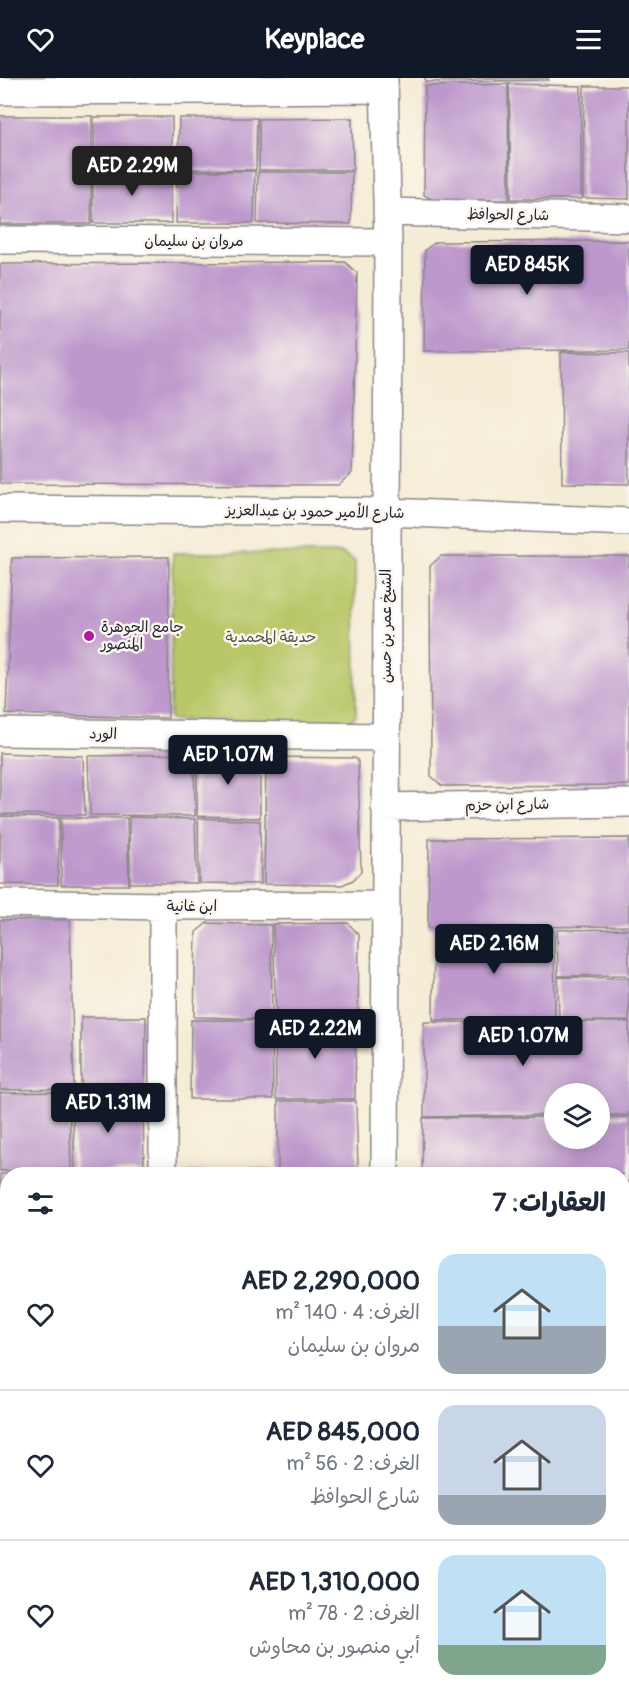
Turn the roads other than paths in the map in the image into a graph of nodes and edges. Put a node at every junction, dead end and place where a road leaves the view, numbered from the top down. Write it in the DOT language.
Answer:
graph roads {
  1 [pos="167,83"];
  2 [pos="384,84"];
  3 [pos="0,91"];
  4 [pos="387,212"];
  5 [pos="629,218"];
  6 [pos="0,240"];
  7 [pos="388,242"];
  8 [pos="0,509"];
  9 [pos="387,512"];
  10 [pos="629,522"];
  11 [pos="0,732"];
  12 [pos="386,737"];
  13 [pos="629,803"];
  14 [pos="385,807"];
  15 [pos="0,903"];
  16 [pos="385,905"];
  17 [pos="163,906"];
  18 [pos="163,1167"];
  19 [pos="385,1167"];
  1 -- 2 [label="street"];
  1 -- 3 [label="street"];
  2 -- 4 [label="street, الشيخ عمر بن حسن"];
  4 -- 5 [label="street, شارع الحوافظ"];
  4 -- 7 [label="street, الشيخ عمر بن حسن"];
  6 -- 7 [label="street, مروان بن سليمان"];
  7 -- 9 [label="street, الشيخ عمر بن حسن"];
  8 -- 9 [label="street, شارع الأمير حمود بن عبدالعزيز"];
  9 -- 10 [label="street, شارع الأمير حمود بن عبدالعزيز"];
  9 -- 12 [label="street, الشيخ عمر بن حسن"];
  11 -- 12 [label="street, الورد"];
  12 -- 14 [label="street, الشيخ عمر بن حسن"];
  13 -- 14 [label="street, شارع ابن حزم"];
  14 -- 16 [label="street, الشيخ عمر بن حسن"];
  15 -- 17 [label="street, ابن غانية"];
  16 -- 17 [label="street, ابن غانية"];
  16 -- 19 [label="street, الشيخ عمر بن حسن"];
  17 -- 18 [label="street"];
}
